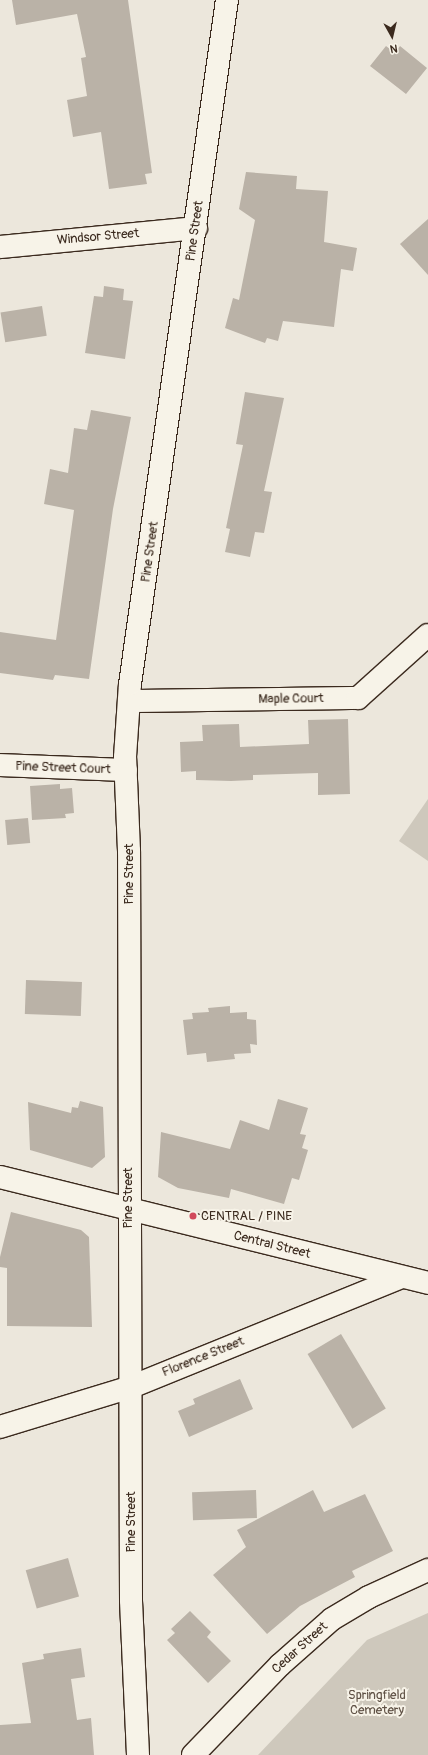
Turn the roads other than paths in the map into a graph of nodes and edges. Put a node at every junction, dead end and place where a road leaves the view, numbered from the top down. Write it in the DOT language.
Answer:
graph roads {
  1 [pos="227,0"];
  2 [pos="196,228"];
  3 [pos="0,247"];
  4 [pos="428,635"];
  5 [pos="129,701"];
  6 [pos="0,765"];
  7 [pos="126,770"];
  8 [pos="0,1177"];
  9 [pos="128,1210"];
  10 [pos="402,1277"];
  11 [pos="428,1283"];
  12 [pos="130,1387"];
  13 [pos="0,1427"];
  14 [pos="428,1570"];
  15 [pos="138,1755"];
  16 [pos="193,1755"];
  1 -- 2 [label="main road, Pine Street"];
  2 -- 3 [label="main road, Windsor Street"];
  2 -- 5 [label="main road, Pine Street"];
  4 -- 5 [label="main road, Maple Court"];
  5 -- 7 [label="main road, Pine Street"];
  6 -- 7 [label="main road, Pine Street Court"];
  7 -- 9 [label="main road, Pine Street"];
  8 -- 9 [label="main road, Central Street"];
  9 -- 10 [label="main road, Central Street"];
  9 -- 12 [label="main road, Pine Street"];
  10 -- 11 [label="main road, Central Street"];
  10 -- 12 [label="main road, Florence Street"];
  12 -- 13 [label="main road, Florence Street"];
  12 -- 15 [label="main road, Pine Street"];
  14 -- 16 [label="main road, Cedar Street"];
}
